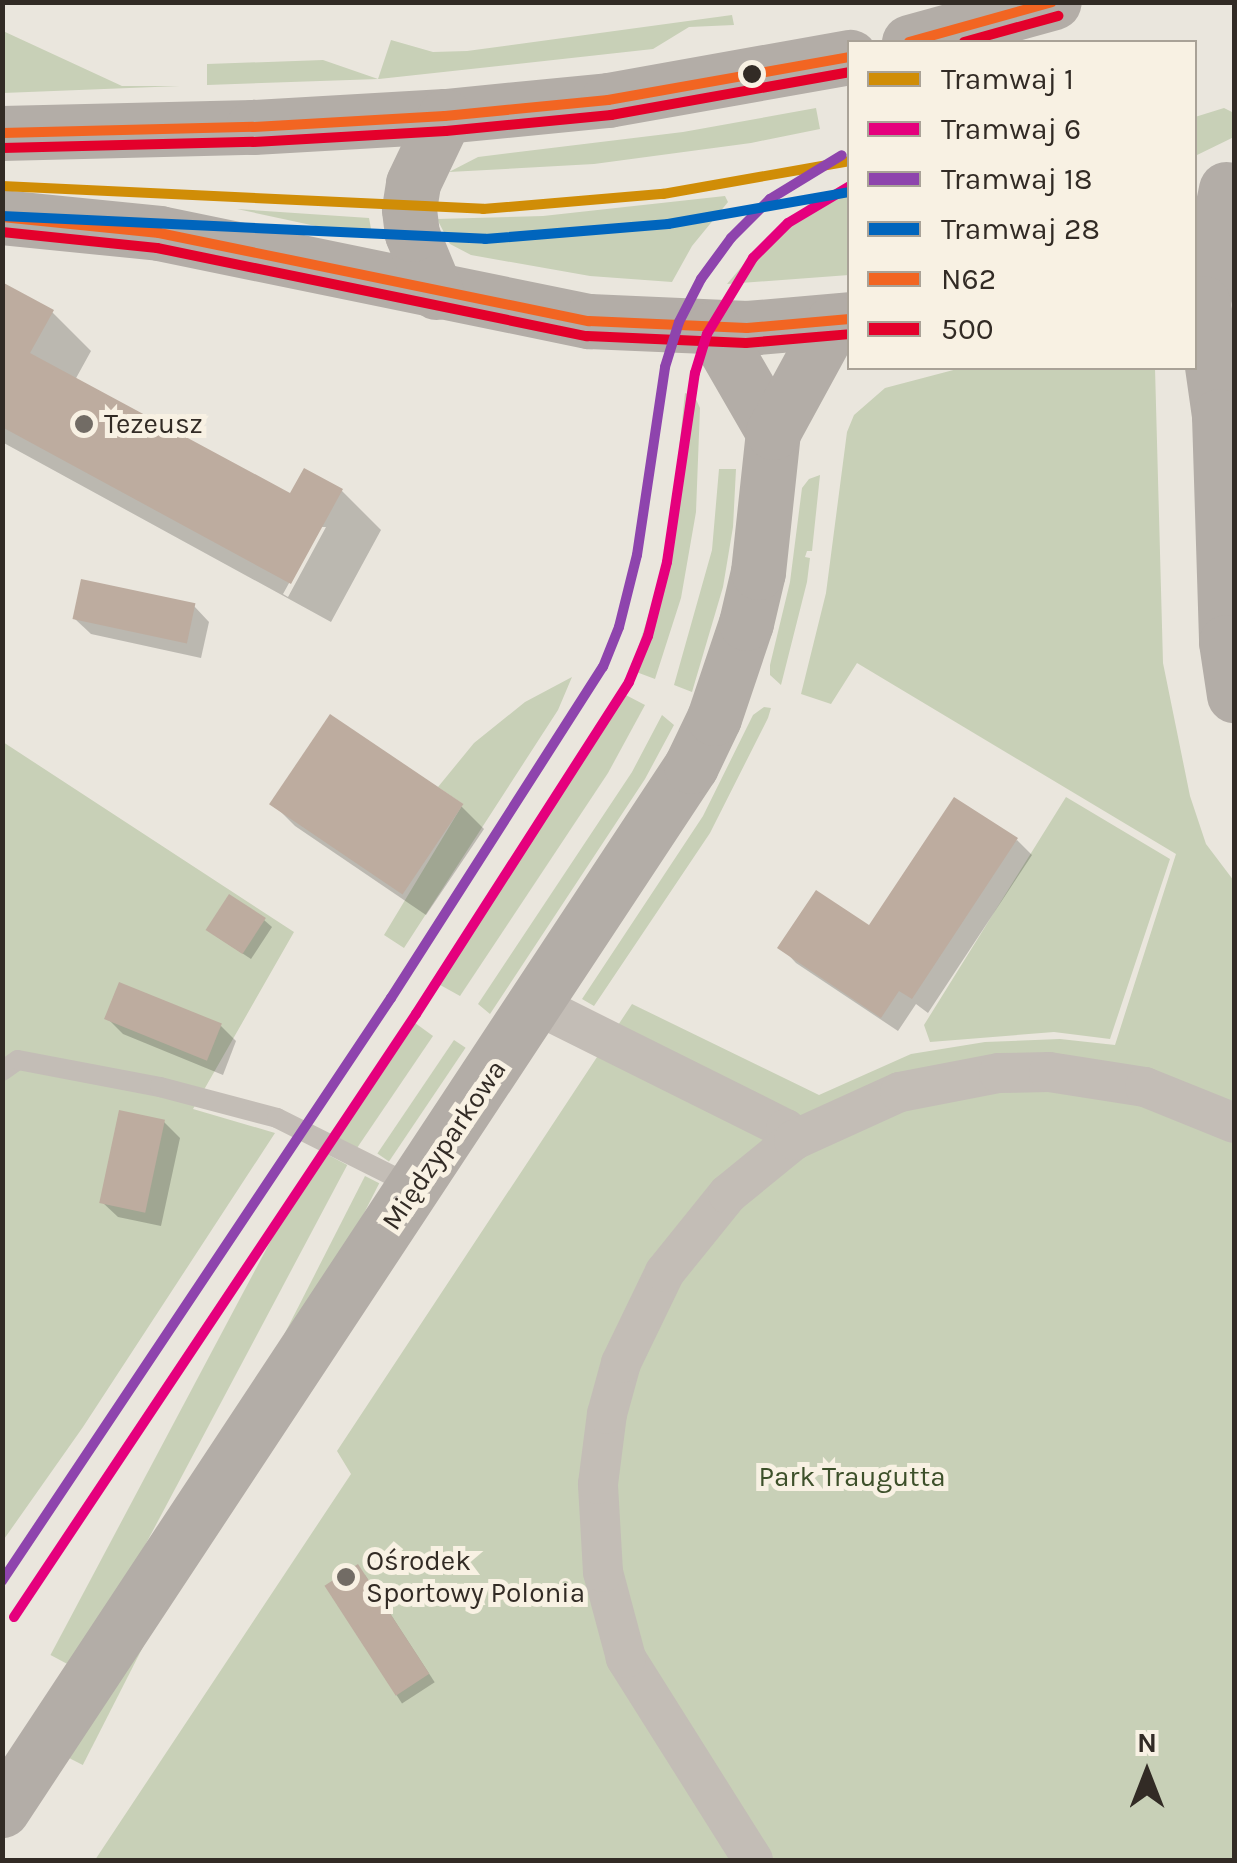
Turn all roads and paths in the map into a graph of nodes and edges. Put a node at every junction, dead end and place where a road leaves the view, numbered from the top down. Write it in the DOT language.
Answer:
graph roads {
  1 [pos="1054,2"];
  2 [pos="916,40"];
  3 [pos="847,58"];
  4 [pos="445,116"];
  5 [pos="2,133"];
  6 [pos="1218,193"];
  7 [pos="2,216"];
  8 [pos="436,292"];
  9 [pos="1199,300"];
  10 [pos="841,320"];
  11 [pos="713,328"];
  12 [pos="772,432"];
  13 [pos="1234,694"];
  14 [pos="537,1005"];
  15 [pos="2,1070"];
  16 [pos="1234,1122"];
  17 [pos="794,1140"];
  18 [pos="415,1187"];
  19 [pos="2,1810"];
  20 [pos="753,1860"];
  1 -- 2 [label="street"];
  3 -- 4 [label="street"];
  4 -- 5 [label="street"];
  4 -- 8 [label="street"];
  6 -- 9 [label="street"];
  7 -- 8 [label="street"];
  8 -- 11 [label="street"];
  9 -- 13 [label="street"];
  10 -- 11 [label="street"];
  10 -- 12 [label="street, Międzyparkowa"];
  11 -- 12 [label="street"];
  12 -- 14 [label="street, Międzyparkowa"];
  14 -- 17 [label="street"];
  14 -- 18 [label="street, Międzyparkowa"];
  15 -- 18 [label="lane"];
  16 -- 17 [label="street"];
  17 -- 20 [label="street"];
  18 -- 19 [label="street, Międzyparkowa"];
}
